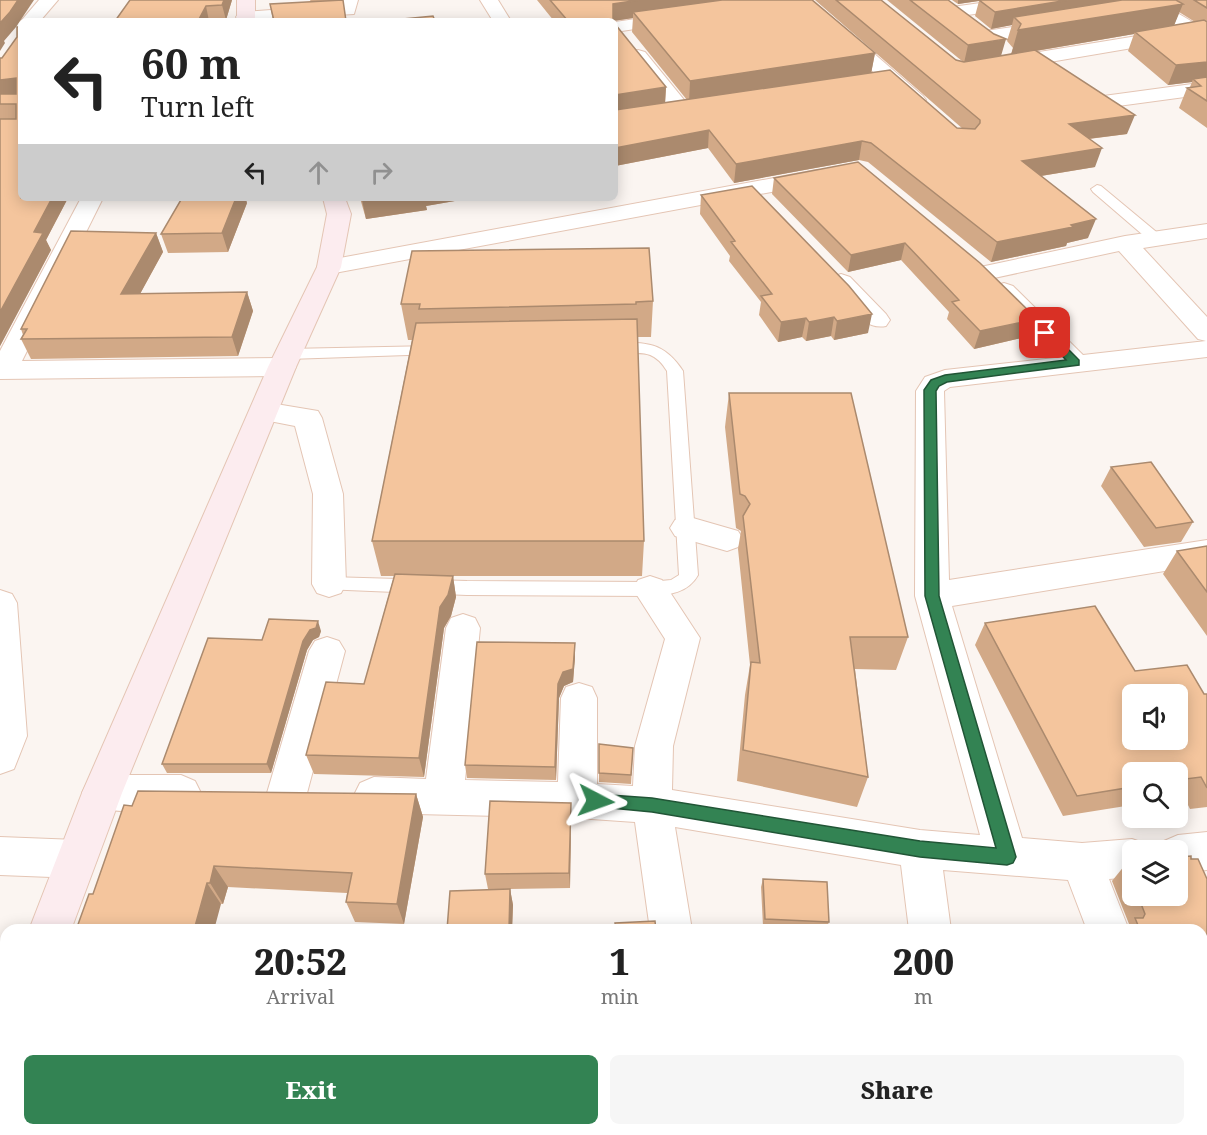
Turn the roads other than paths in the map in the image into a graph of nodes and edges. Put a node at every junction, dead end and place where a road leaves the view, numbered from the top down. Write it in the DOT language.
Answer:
graph roads {
  1 [pos="49,0"];
  2 [pos="349,0"];
  3 [pos="489,0"];
  4 [pos="938,0"];
  5 [pos="1042,0"];
  6 [pos="797,1"];
  7 [pos="1146,7"];
  8 [pos="246,12"];
  9 [pos="952,12"];
  10 [pos="694,15"];
  11 [pos="33,18"];
  12 [pos="500,18"];
  13 [pos="618,22"];
  14 [pos="1078,22"];
  15 [pos="618,23"];
  16 [pos="985,37"];
  17 [pos="1023,61"];
  18 [pos="980,68"];
  19 [pos="891,78"];
  20 [pos="869,81"];
  21 [pos="1207,88"];
  22 [pos="1096,103"];
  23 [pos="704,107"];
  24 [pos="927,109"];
  25 [pos="682,110"];
  26 [pos="660,114"];
  27 [pos="837,173"];
  28 [pos="1097,189"];
  29 [pos="90,201"];
  30 [pos="335,201"];
  31 [pos="1207,231"];
  32 [pos="1155,238"];
  33 [pos="1125,243"];
  34 [pos="822,262"];
  35 [pos="329,267"];
  36 [pos="877,320"];
  37 [pos="1207,333"];
  38 [pos="598,348"];
  39 [pos="1207,349"];
  40 [pos="446,351"];
  41 [pos="285,361"];
  42 [pos="1075,363"];
  43 [pos="2,370"];
  44 [pos="264,411"];
  45 [pos="686,528"];
  46 [pos="728,539"];
  47 [pos="1207,552"];
  48 [pos="329,584"];
  49 [pos="650,589"];
  50 [pos="932,596"];
  51 [pos="0,603"];
  52 [pos="463,628"];
  53 [pos="327,651"];
  54 [pos="579,698"];
  55 [pos="0,757"];
  56 [pos="102,793"];
  57 [pos="283,793"];
  58 [pos="443,798"];
  59 [pos="578,800"];
  60 [pos="652,805"];
  61 [pos="920,849"];
  62 [pos="1207,852"];
  63 [pos="1188,853"];
  64 [pos="0,856"];
  65 [pos="1007,857"];
  66 [pos="77,859"];
  67 [pos="1122,859"];
  68 [pos="1082,862"];
  69 [pos="52,924"];
  70 [pos="670,924"];
  71 [pos="929,924"];
  72 [pos="1106,924"];
  1 -- 11 [label="street"];
  2 -- 8 [label="street"];
  3 -- 12 [label="street"];
  4 -- 9 [label="street"];
  5 -- 9 [label="street"];
  6 -- 19 [label="street"];
  7 -- 17 [label="street"];
  9 -- 16 [label="street"];
  10 -- 13 [label="street"];
  14 -- 16 [label="street"];
  15 -- 25 [label="street"];
  16 -- 17 [label="street"];
  17 -- 18 [label="street"];
  19 -- 20 [label="street"];
  19 -- 24 [label="street"];
  21 -- 22 [label="street"];
  23 -- 25 [label="street"];
  25 -- 26 [label="street"];
  27 -- 35 [label="street"];
  28 -- 32 [label="lane"];
  29 -- 43 [label="street"];
  30 -- 35 [label="street"];
  31 -- 32 [label="street"];
  32 -- 33 [label="street"];
  33 -- 37 [label="street"];
  33 -- 42 [label="street"];
  34 -- 36 [label="street"];
  35 -- 41 [label="street"];
  38 -- 45 [label="lane"];
  39 -- 42 [label="street"];
  40 -- 41 [label="lane"];
  41 -- 43 [label="street"];
  41 -- 44 [label="street"];
  42 -- 50 [label="street"];
  44 -- 48 [label="street"];
  44 -- 56 [label="street"];
  45 -- 46 [label="street"];
  45 -- 49 [label="lane"];
  47 -- 50 [label="street"];
  48 -- 49 [label="lane"];
  49 -- 60 [label="street"];
  50 -- 65 [label="street"];
  51 -- 55 [label="street"];
  52 -- 58 [label="street"];
  53 -- 57 [label="street"];
  54 -- 59 [label="street"];
  56 -- 57 [label="street"];
  56 -- 66 [label="street"];
  57 -- 58 [label="street"];
  58 -- 59 [label="street"];
  59 -- 60 [label="street"];
  60 -- 61 [label="street"];
  60 -- 70 [label="street"];
  61 -- 65 [label="street"];
  61 -- 71 [label="street"];
  62 -- 63 [label="street"];
  64 -- 66 [label="street"];
  65 -- 68 [label="street"];
  66 -- 69 [label="street"];
  67 -- 68 [label="street"];
  68 -- 72 [label="street"];
}
